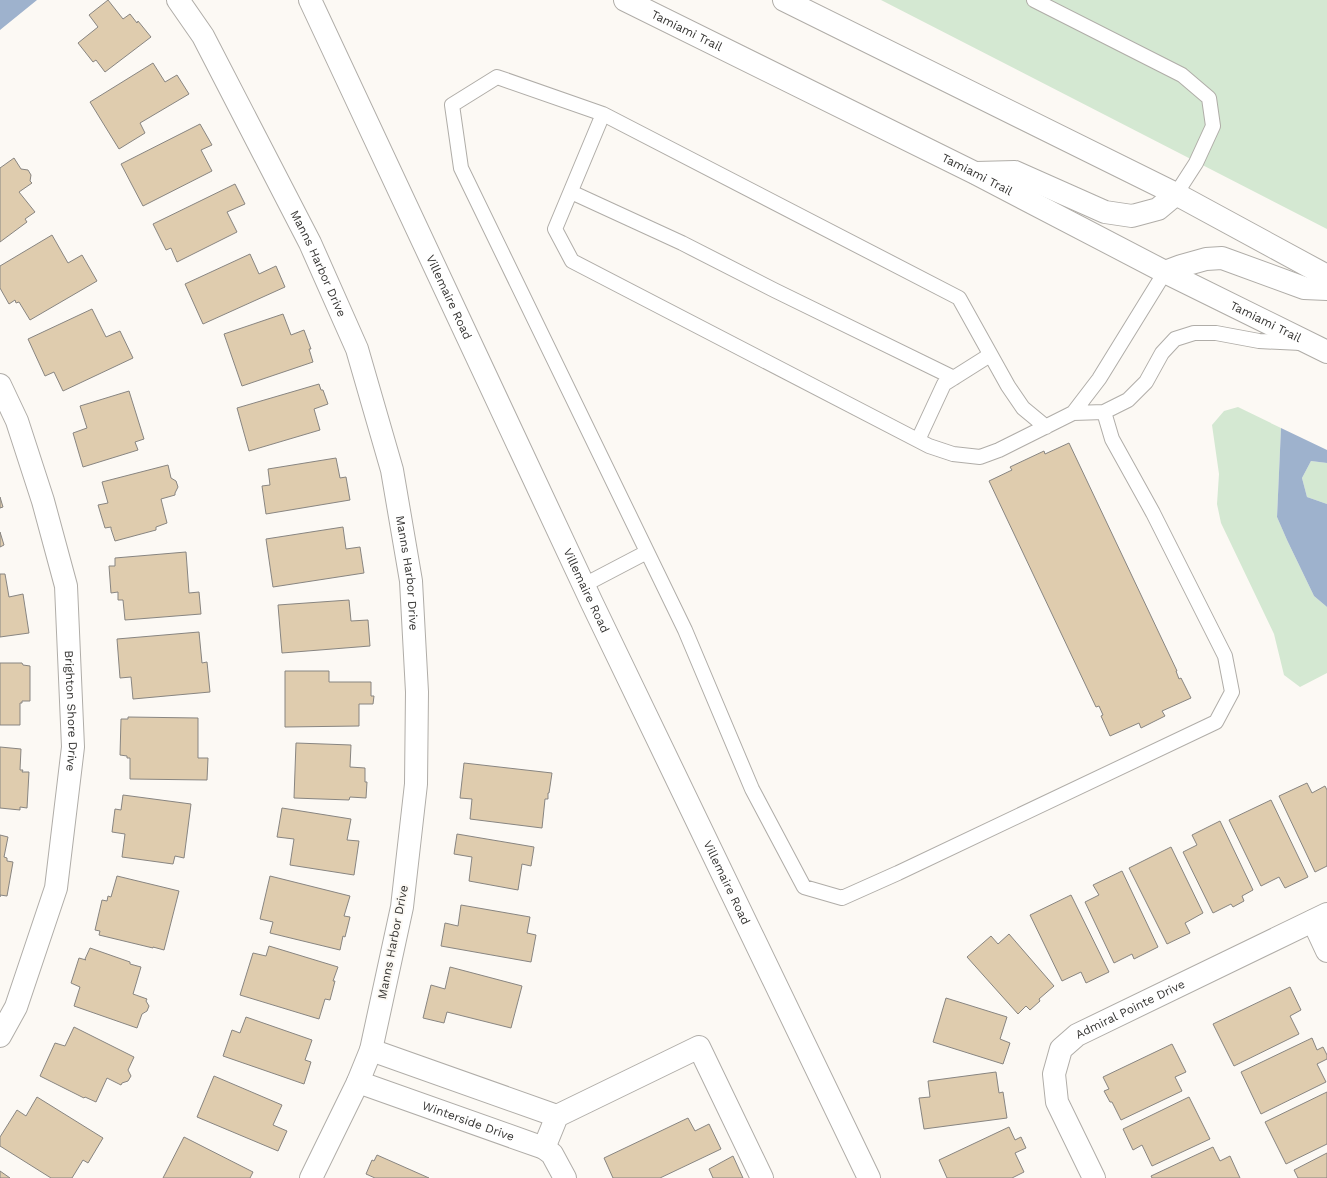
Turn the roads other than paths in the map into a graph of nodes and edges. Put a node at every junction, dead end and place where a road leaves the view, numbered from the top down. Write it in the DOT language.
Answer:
graph roads {
  1 [pos="178,0"];
  2 [pos="310,0"];
  3 [pos="625,0"];
  4 [pos="784,0"];
  5 [pos="1034,0"];
  6 [pos="602,114"];
  7 [pos="975,173"];
  8 [pos="571,192"];
  9 [pos="1176,194"];
  10 [pos="1165,272"];
  11 [pos="1327,276"];
  12 [pos="1327,289"];
  13 [pos="1318,348"];
  14 [pos="990,354"];
  15 [pos="954,378"];
  16 [pos="0,386"];
  17 [pos="1104,412"];
  18 [pos="1073,413"];
  19 [pos="1046,427"];
  20 [pos="918,440"];
  21 [pos="647,552"];
  22 [pos="584,585"];
  23 [pos="1320,918"];
  24 [pos="1327,951"];
  25 [pos="0,1036"];
  26 [pos="371,1050"];
  27 [pos="358,1082"];
  28 [pos="557,1116"];
  29 [pos="544,1148"];
  30 [pos="311,1178"];
  31 [pos="565,1178"];
  32 [pos="762,1178"];
  33 [pos="869,1178"];
  34 [pos="1094,1178"];
  1 -- 26 [label="street, Manns Harbor Drive"];
  2 -- 22 [label="street, Villemaire Road"];
  3 -- 7 [label="street, Tamiami Trail"];
  4 -- 9 [label="street"];
  5 -- 9 [label="lane"];
  6 -- 8 [label="lane"];
  6 -- 14 [label="lane"];
  6 -- 21 [label="lane"];
  7 -- 9 [label="street"];
  7 -- 10 [label="street, Tamiami Trail"];
  8 -- 15 [label="lane"];
  8 -- 20 [label="lane"];
  9 -- 11 [label="street"];
  10 -- 12 [label="street"];
  10 -- 13 [label="street, Tamiami Trail"];
  10 -- 18 [label="lane"];
  13 -- 17 [label="lane"];
  14 -- 15 [label="lane"];
  14 -- 19 [label="lane"];
  15 -- 20 [label="lane"];
  16 -- 25 [label="street, Brighton Shore Drive"];
  17 -- 18 [label="lane"];
  17 -- 21 [label="lane"];
  18 -- 19 [label="lane"];
  19 -- 20 [label="lane"];
  21 -- 22 [label="lane"];
  22 -- 33 [label="street, Villemaire Road"];
  23 -- 24 [label="street"];
  23 -- 34 [label="street, Admiral Pointe Drive"];
  26 -- 27 [label="street, Manns Harbor Drive"];
  26 -- 28 [label="street"];
  27 -- 29 [label="street, Winterside Drive"];
  27 -- 30 [label="street, Manns Harbor Drive"];
  28 -- 29 [label="street"];
  28 -- 32 [label="street"];
  29 -- 31 [label="street, Winterside Drive"];
}
